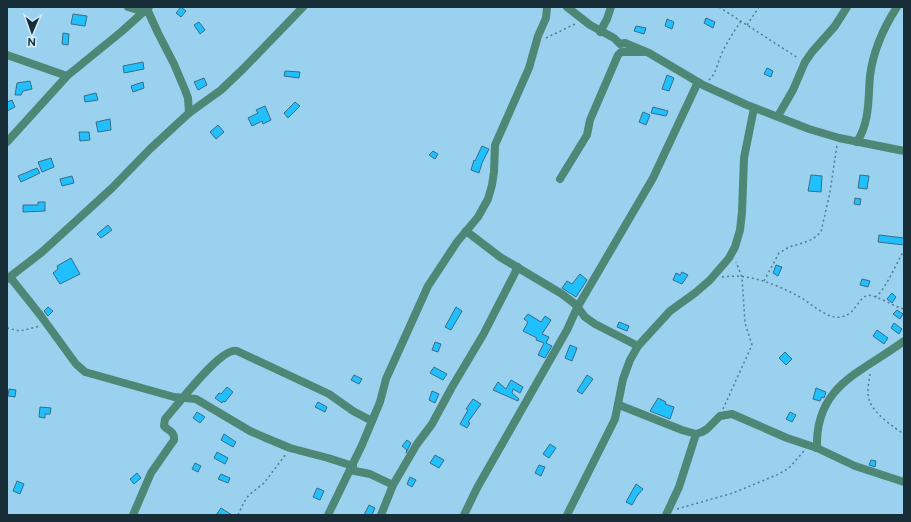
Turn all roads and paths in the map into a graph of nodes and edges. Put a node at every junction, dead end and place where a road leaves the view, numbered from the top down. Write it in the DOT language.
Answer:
graph roads {
  1 [pos="128,7"];
  2 [pos="303,7"];
  3 [pos="547,7"];
  4 [pos="567,7"];
  5 [pos="611,7"];
  6 [pos="719,7"];
  7 [pos="759,7"];
  8 [pos="847,7"];
  9 [pos="897,7"];
  10 [pos="146,9"];
  11 [pos="584,21"];
  12 [pos="741,21"];
  13 [pos="747,25"];
  14 [pos="600,32"];
  15 [pos="535,46"];
  16 [pos="650,53"];
  17 [pos="7,55"];
  18 [pos="800,71"];
  19 [pos="67,76"];
  20 [pos="700,84"];
  21 [pos="754,108"];
  22 [pos="189,113"];
  23 [pos="778,116"];
  24 [pos="839,138"];
  25 [pos="7,142"];
  26 [pos="857,142"];
  27 [pos="904,151"];
  28 [pos="560,179"];
  29 [pos="466,231"];
  30 [pos="904,250"];
  31 [pos="732,253"];
  32 [pos="518,267"];
  33 [pos="742,277"];
  34 [pos="9,278"];
  35 [pos="710,280"];
  36 [pos="764,281"];
  37 [pos="875,297"];
  38 [pos="577,308"];
  39 [pos="904,309"];
  40 [pos="47,324"];
  41 [pos="7,328"];
  42 [pos="904,342"];
  43 [pos="638,346"];
  44 [pos="871,363"];
  45 [pos="182,398"];
  46 [pos="618,405"];
  47 [pos="720,416"];
  48 [pos="372,421"];
  49 [pos="696,434"];
  50 [pos="904,434"];
  51 [pos="813,447"];
  52 [pos="290,448"];
  53 [pos="352,468"];
  54 [pos="904,482"];
  55 [pos="393,485"];
  56 [pos="667,514"];
  57 [pos="133,515"];
  58 [pos="238,515"];
  59 [pos="328,515"];
  60 [pos="381,515"];
  61 [pos="464,515"];
  62 [pos="567,515"];
  1 -- 10 [label="street"];
  2 -- 22 [label="street"];
  3 -- 15 [label="street"];
  4 -- 11 [label="street"];
  5 -- 14 [label="street"];
  6 -- 12 [label="path"];
  7 -- 13 [label="path"];
  8 -- 18 [label="street"];
  9 -- 26 [label="street"];
  10 -- 19 [label="street"];
  10 -- 22 [label="street"];
  11 -- 14 [label="street"];
  11 -- 15 [label="path"];
  12 -- 13 [label="path"];
  12 -- 20 [label="path"];
  13 -- 18 [label="path"];
  14 -- 16 [label="street"];
  15 -- 29 [label="street"];
  16 -- 20 [label="street"];
  16 -- 28 [label="street"];
  17 -- 19 [label="street"];
  18 -- 23 [label="street"];
  19 -- 25 [label="street"];
  20 -- 21 [label="street"];
  20 -- 38 [label="street"];
  21 -- 23 [label="street"];
  21 -- 31 [label="street"];
  22 -- 34 [label="street"];
  23 -- 24 [label="street"];
  24 -- 26 [label="street"];
  24 -- 36 [label="path"];
  26 -- 27 [label="street"];
  29 -- 32 [label="street"];
  29 -- 48 [label="street"];
  30 -- 37 [label="path"];
  31 -- 33 [label="path"];
  31 -- 35 [label="street"];
  32 -- 38 [label="street"];
  32 -- 55 [label="street"];
  33 -- 35 [label="path"];
  33 -- 36 [label="path"];
  33 -- 47 [label="path"];
  34 -- 40 [label="street"];
  35 -- 43 [label="street"];
  36 -- 37 [label="path"];
  37 -- 39 [label="path"];
  38 -- 43 [label="street"];
  38 -- 61 [label="street"];
  40 -- 41 [label="path"];
  40 -- 45 [label="street"];
  42 -- 44 [label="street"];
  43 -- 46 [label="street"];
  44 -- 50 [label="path"];
  44 -- 51 [label="street"];
  45 -- 48 [label="street"];
  45 -- 52 [label="street"];
  45 -- 57 [label="street"];
  46 -- 49 [label="street"];
  46 -- 62 [label="street"];
  47 -- 49 [label="street"];
  47 -- 51 [label="street"];
  48 -- 53 [label="street"];
  49 -- 56 [label="street"];
  51 -- 54 [label="street"];
  51 -- 56 [label="path"];
  52 -- 53 [label="street"];
  52 -- 58 [label="path"];
  53 -- 55 [label="street"];
  53 -- 59 [label="street"];
  55 -- 60 [label="street"];
}
